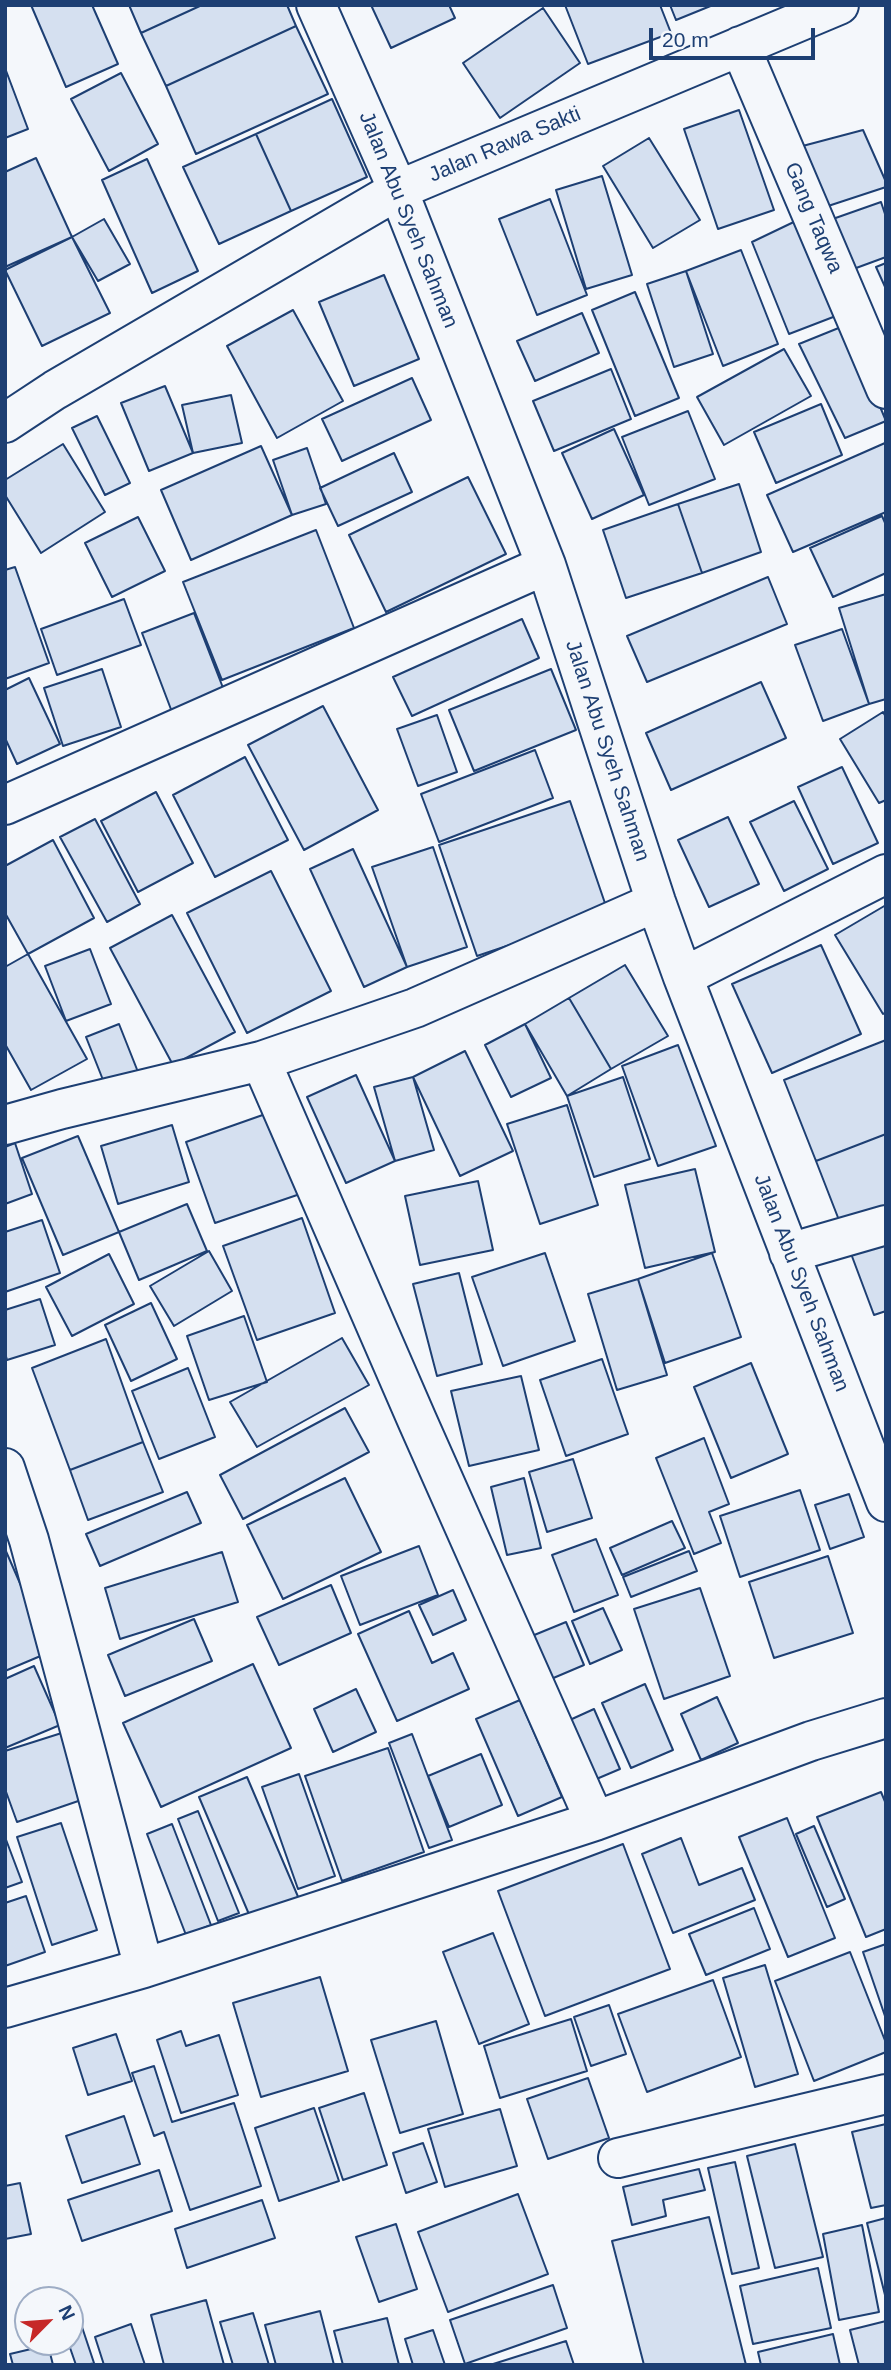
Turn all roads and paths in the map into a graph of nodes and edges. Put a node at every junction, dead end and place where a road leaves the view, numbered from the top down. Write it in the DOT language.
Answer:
graph roads {
  1 [pos="316,5"];
  2 [pos="839,5"];
  3 [pos="740,46"];
  4 [pos="398,190"];
  5 [pos="886,390"];
  6 [pos="5,423"];
  7 [pos="546,565"];
  8 [pos="5,805"];
  9 [pos="886,874"];
  10 [pos="656,902"];
  11 [pos="683,978"];
  12 [pos="261,1061"];
  13 [pos="5,1125"];
  14 [pos="886,1225"];
  15 [pos="789,1253"];
  16 [pos="5,1468"];
  17 [pos="886,1502"];
  18 [pos="886,1718"];
  19 [pos="595,1821"];
  20 [pos="144,1968"];
  21 [pos="5,2008"];
  22 [pos="886,2094"];
  23 [pos="618,2158"];
  1 -- 4 [label="street, Jalan Abu Syeh Sahman"];
  2 -- 3 [label="street, Jalan Rawa Sakti"];
  3 -- 4 [label="street, Jalan Rawa Sakti"];
  3 -- 5 [label="street, Gang Taqwa"];
  4 -- 6 [label="street, Jalan Rawa Sakti"];
  4 -- 7 [label="street, Jalan Abu Syeh Sahman"];
  7 -- 8 [label="street"];
  7 -- 10 [label="street, Jalan Abu Syeh Sahman"];
  9 -- 11 [label="street"];
  10 -- 11 [label="street, Jalan Abu Syeh Sahman"];
  10 -- 12 [label="street"];
  11 -- 15 [label="street, Jalan Abu Syeh Sahman"];
  12 -- 13 [label="street"];
  12 -- 19 [label="street"];
  14 -- 15 [label="street"];
  15 -- 17 [label="street, Jalan Abu Syeh Sahman"];
  16 -- 20 [label="street"];
  18 -- 19 [label="street"];
  19 -- 20 [label="street"];
  20 -- 21 [label="street"];
  22 -- 23 [label="street"];
}
